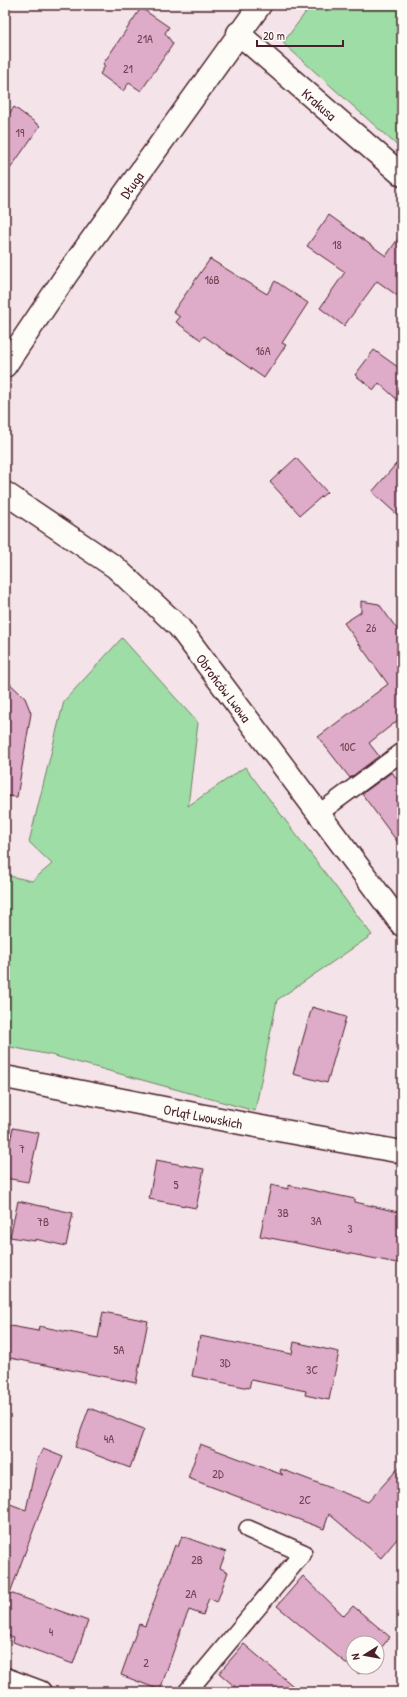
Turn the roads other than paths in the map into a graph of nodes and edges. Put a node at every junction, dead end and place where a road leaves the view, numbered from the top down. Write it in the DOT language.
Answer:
graph roads {
  1 [pos="260,5"];
  2 [pos="238,33"];
  3 [pos="402,175"];
  4 [pos="5,366"];
  5 [pos="5,493"];
  6 [pos="402,752"];
  7 [pos="318,814"];
  8 [pos="402,925"];
  9 [pos="5,1077"];
  10 [pos="402,1152"];
  11 [pos="248,1529"];
  12 [pos="5,1679"];
  13 [pos="40,1692"];
  14 [pos="187,1692"];
  1 -- 2 [label="street, Długa"];
  2 -- 3 [label="street, Krakusa"];
  2 -- 4 [label="street, Długa"];
  5 -- 7 [label="street, Obrońców Lwowa"];
  6 -- 7 [label="lane"];
  7 -- 8 [label="street, Obrońców Lwowa"];
  9 -- 10 [label="street, Orląt Lwowskich"];
  11 -- 14 [label="lane"];
  12 -- 13 [label="street"];
}
